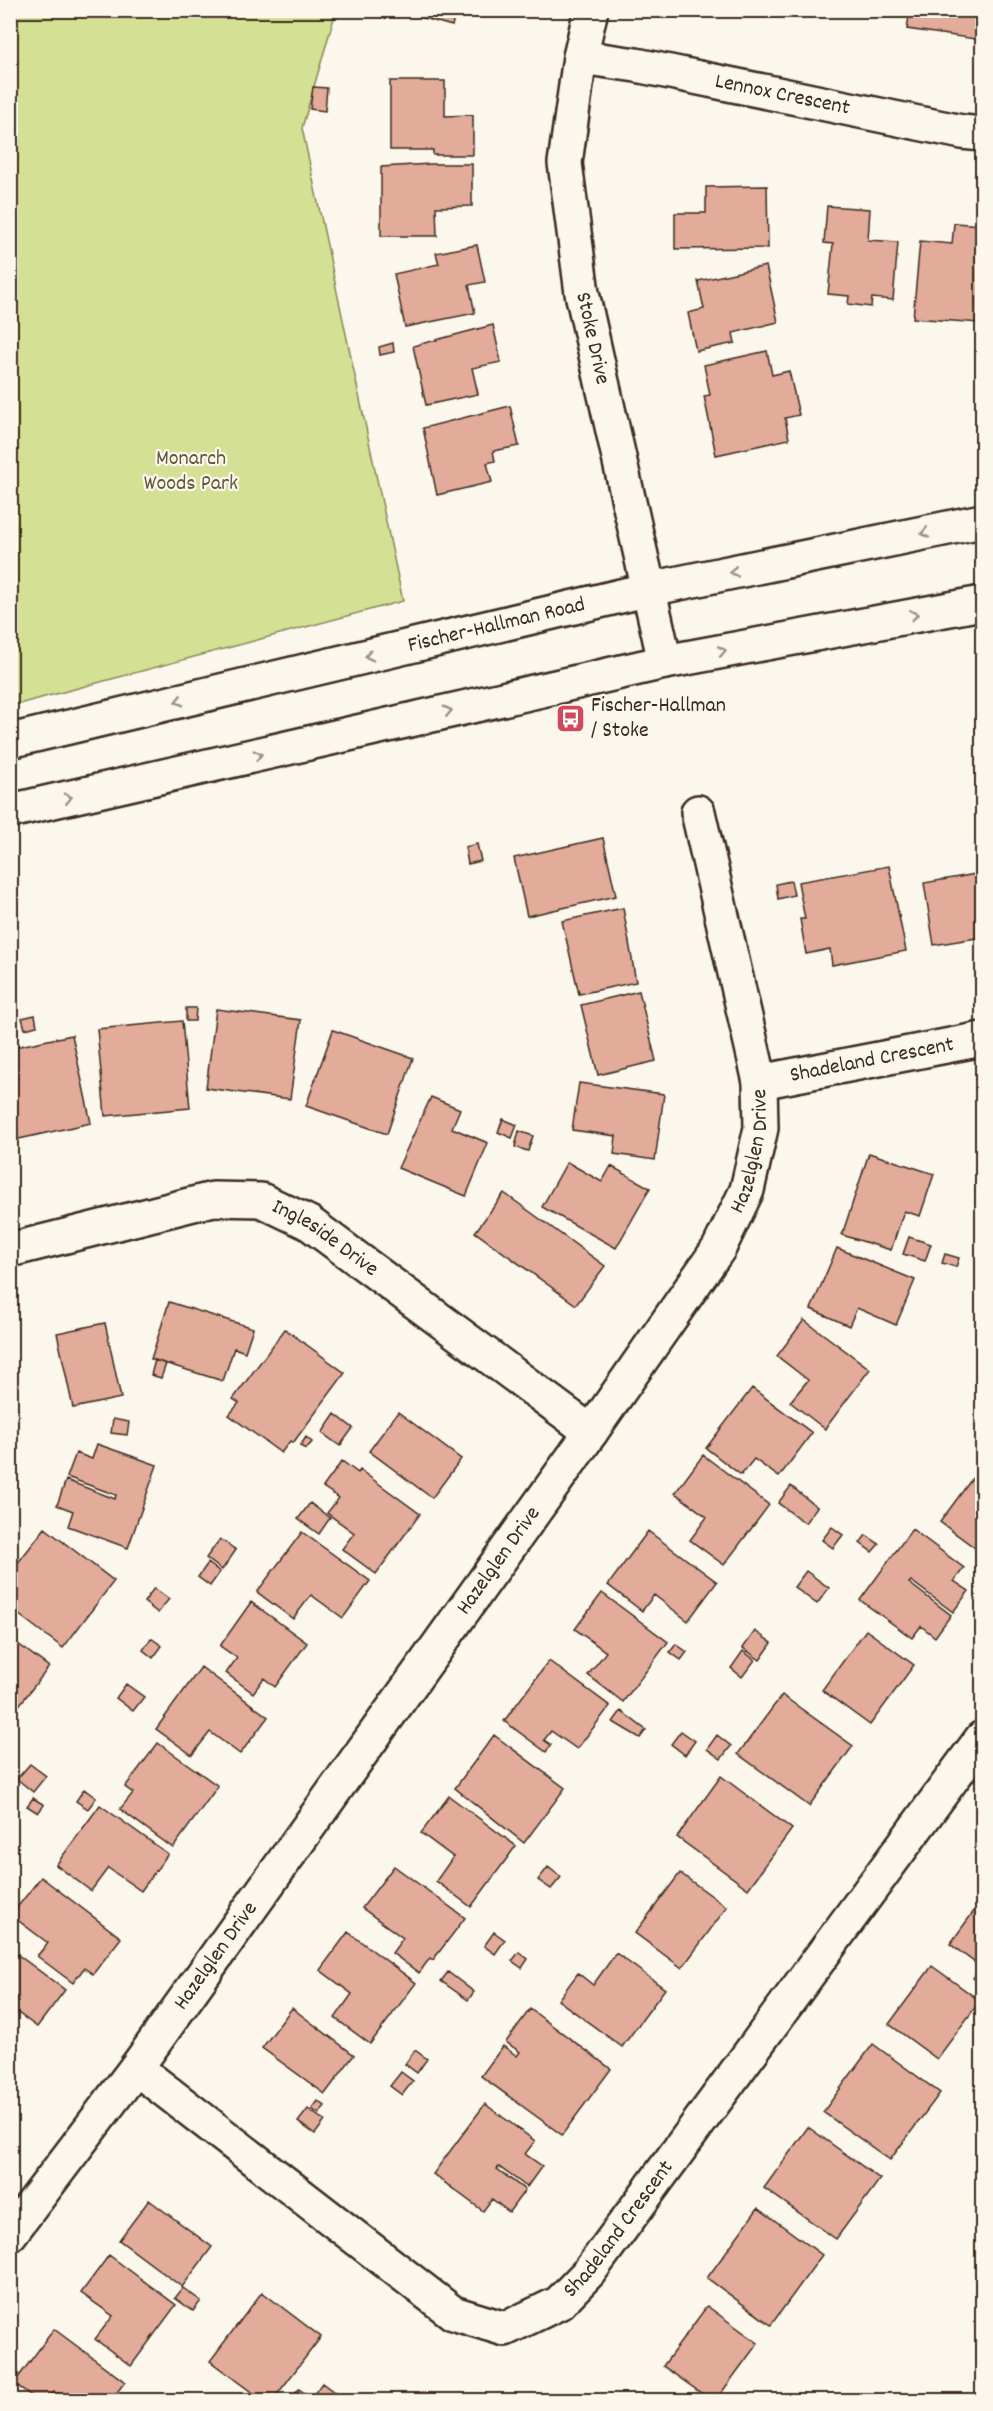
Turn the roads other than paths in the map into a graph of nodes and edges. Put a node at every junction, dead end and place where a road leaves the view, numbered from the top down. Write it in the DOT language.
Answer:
graph roads {
  1 [pos="591,10"];
  2 [pos="580,57"];
  3 [pos="982,134"];
  4 [pos="982,521"];
  5 [pos="650,589"];
  6 [pos="982,603"];
  7 [pos="665,662"];
  8 [pos="10,741"];
  9 [pos="10,811"];
  10 [pos="698,812"];
  11 [pos="982,1039"];
  12 [pos="760,1082"];
  13 [pos="10,1250"];
  14 [pos="591,1432"];
  15 [pos="982,1738"];
  16 [pos="136,2068"];
  17 [pos="10,2234"];
  1 -- 2 [label="street, Stoke Drive"];
  2 -- 3 [label="street, Lennox Crescent"];
  2 -- 5 [label="street, Stoke Drive"];
  4 -- 5 [label="street, Fischer-Hallman Road, one-way"];
  5 -- 7 [label="street, Stoke Drive"];
  5 -- 8 [label="street, Fischer-Hallman Road, one-way"];
  7 -- 6 [label="street, one-way"];
  9 -- 7 [label="street, one-way"];
  10 -- 12 [label="street, Hazelglen Drive"];
  11 -- 12 [label="street, Shadeland Crescent"];
  12 -- 14 [label="street, Hazelglen Drive"];
  13 -- 14 [label="street, Ingleside Drive"];
  14 -- 16 [label="street, Hazelglen Drive"];
  15 -- 16 [label="street, Shadeland Crescent"];
  16 -- 17 [label="street, Hazelglen Drive"];
}
